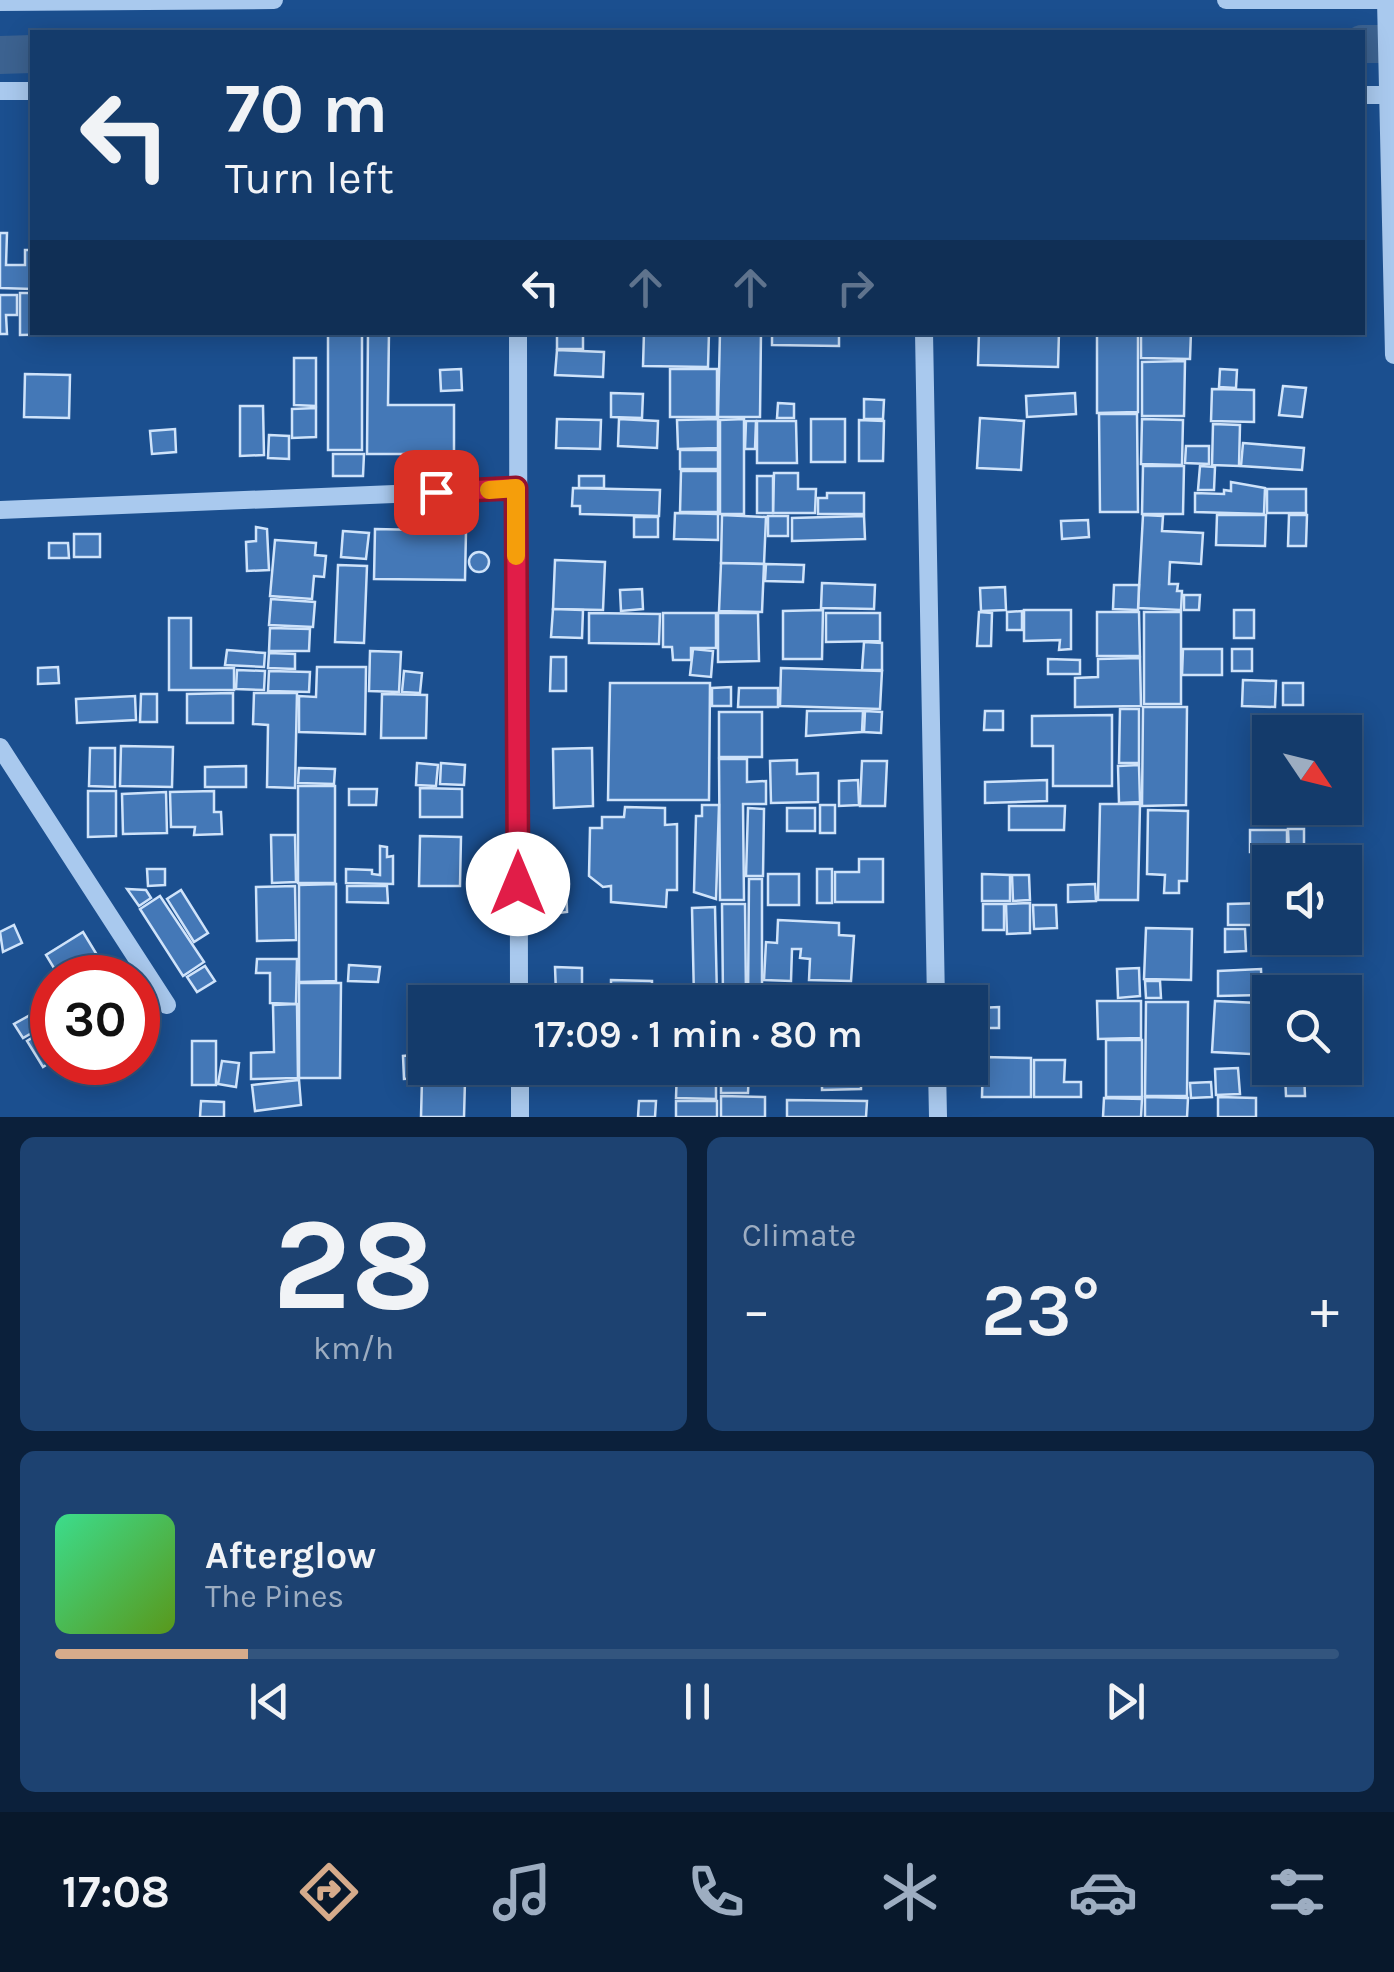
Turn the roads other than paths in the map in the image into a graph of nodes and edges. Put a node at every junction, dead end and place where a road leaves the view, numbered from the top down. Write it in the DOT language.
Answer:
graph roads {
  1 [pos="274,0"];
  2 [pos="1226,0"];
  3 [pos="0,2"];
  4 [pos="1388,4"];
  5 [pos="0,91"];
  6 [pos="30,91"];
  7 [pos="1365,95"];
  8 [pos="1392,95"];
  9 [pos="518,335"];
  10 [pos="924,335"];
  11 [pos="1394,355"];
  12 [pos="516,488"];
  13 [pos="0,510"];
  14 [pos="1,750"];
  15 [pos="519,985"];
  16 [pos="936,985"];
  17 [pos="167,1005"];
  18 [pos="520,1085"];
  19 [pos="937,1085"];
  20 [pos="520,1117"];
  21 [pos="938,1117"];
  1 -- 3 [label="street"];
  2 -- 4 [label="street"];
  4 -- 8 [label="street"];
  5 -- 6 [label="street"];
  7 -- 8 [label="street"];
  8 -- 11 [label="street"];
  9 -- 12 [label="street"];
  10 -- 16 [label="street"];
  12 -- 13 [label="street"];
  12 -- 15 [label="street"];
  14 -- 17 [label="street"];
  18 -- 20 [label="street"];
  19 -- 21 [label="street"];
}
